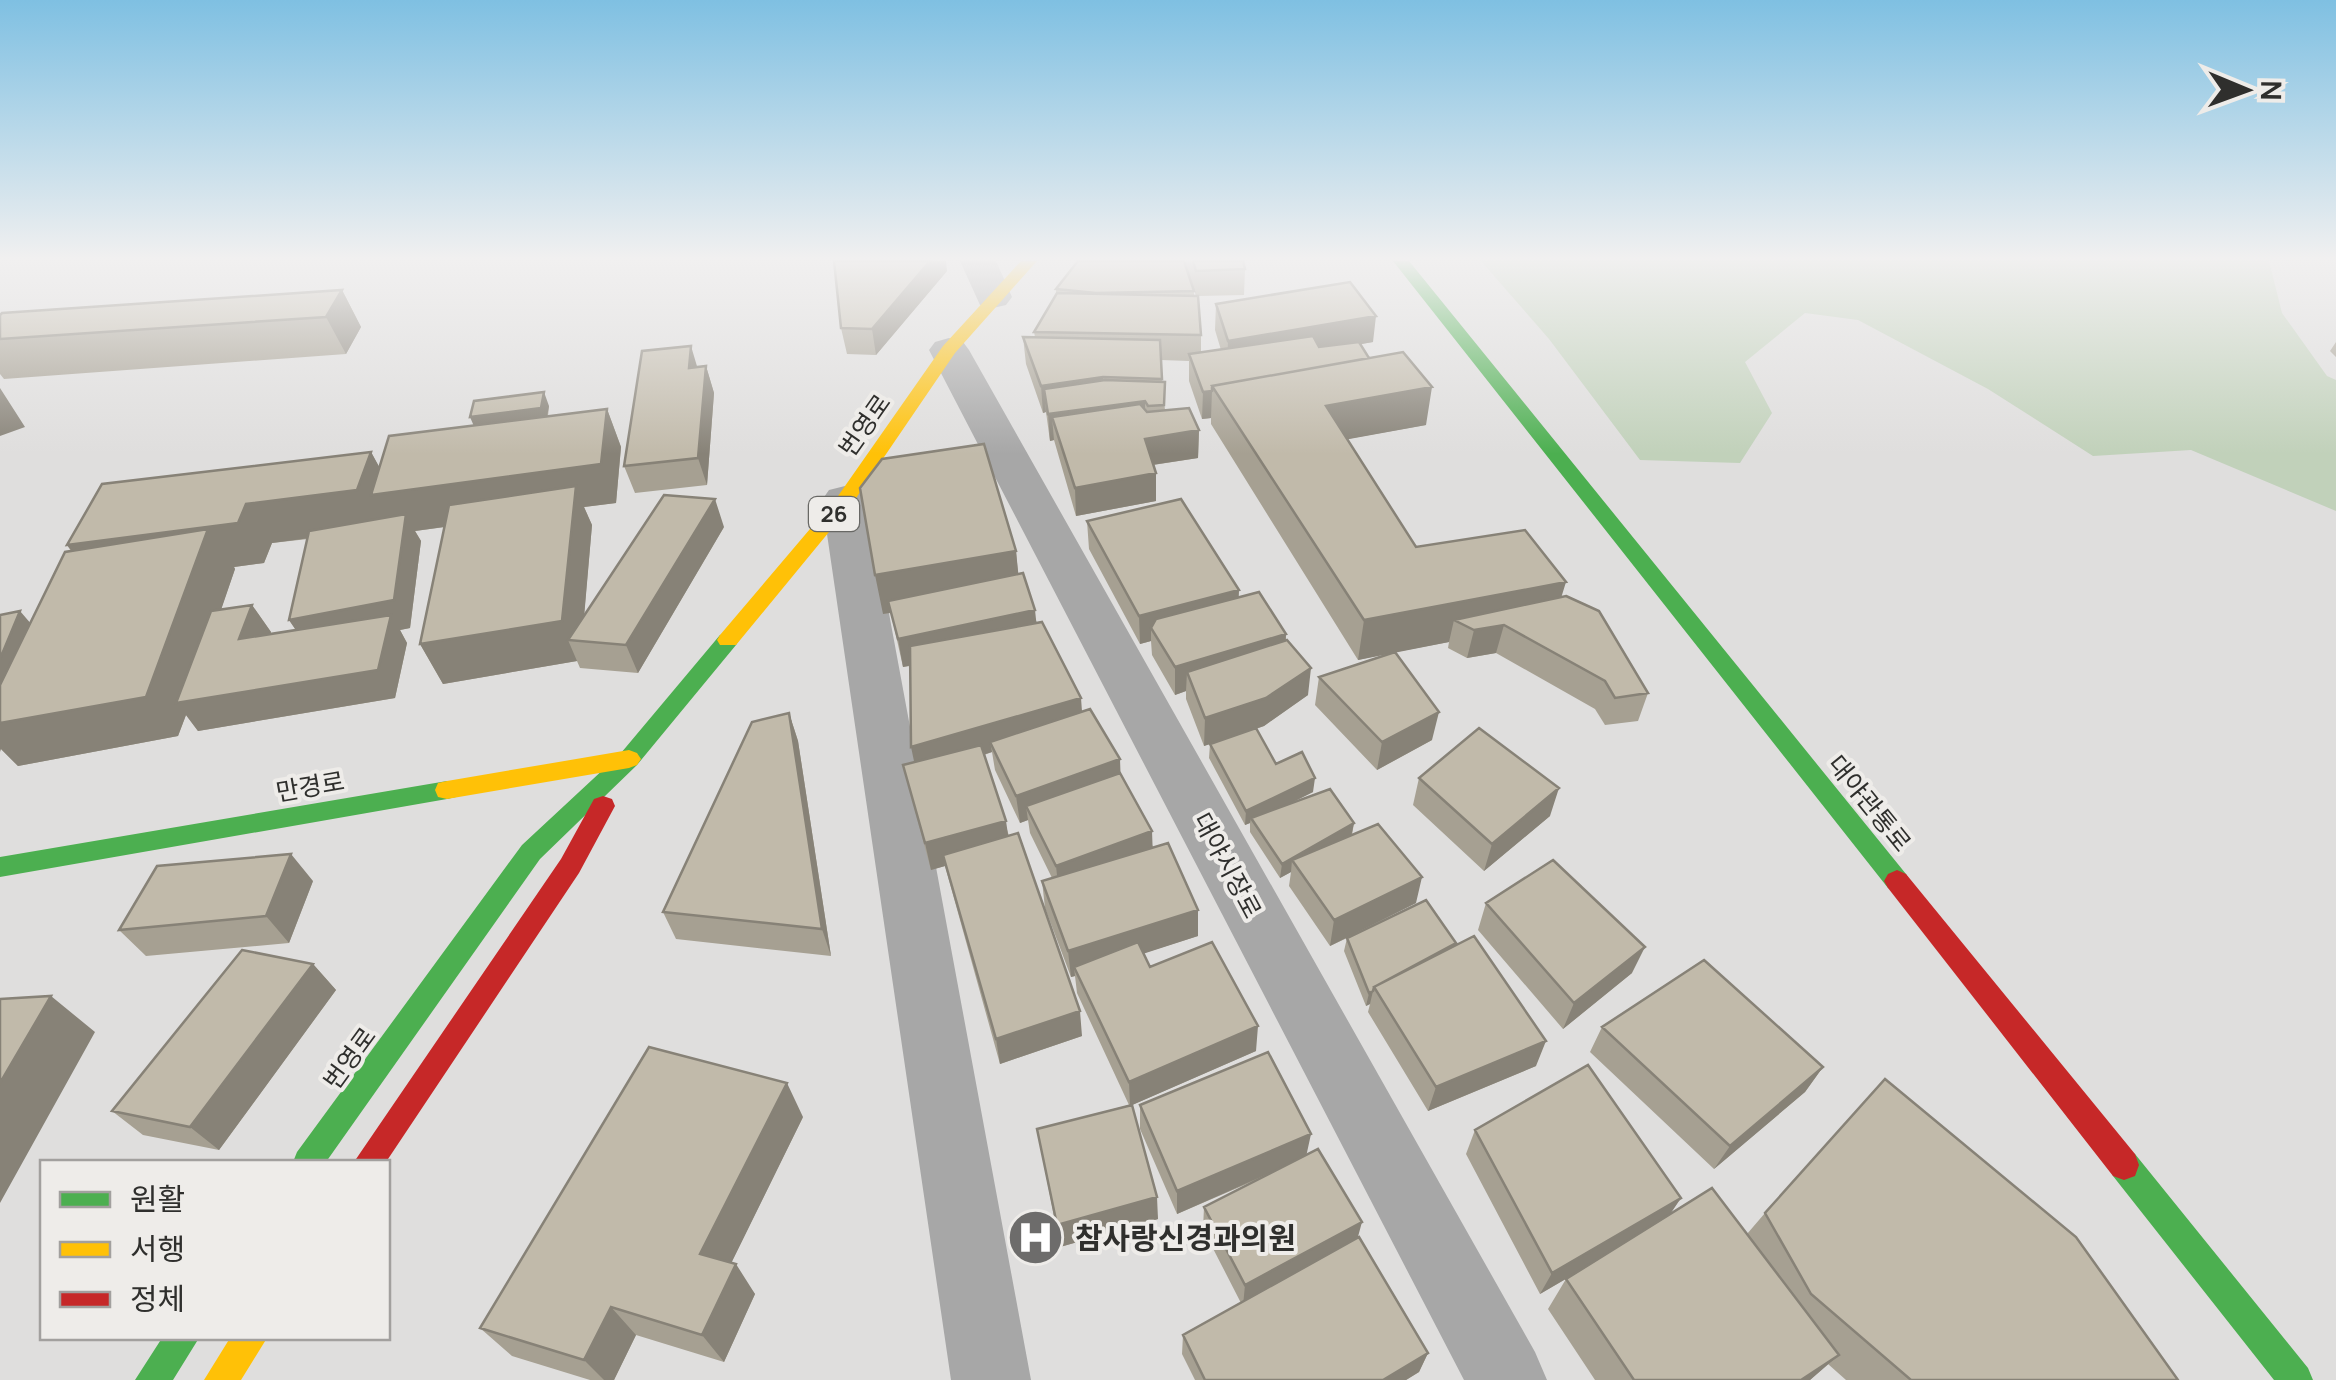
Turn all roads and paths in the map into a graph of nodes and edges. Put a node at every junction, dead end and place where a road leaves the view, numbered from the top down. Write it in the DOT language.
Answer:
graph roads {
  1 [pos="970,325"];
  2 [pos="1453,325"];
  3 [pos="949,350"];
  4 [pos="845,500"];
  5 [pos="628,759"];
  6 [pos="0,867"];
  7 [pos="309,1160"];
  8 [pos="370,1160"];
  9 [pos="181,1340"];
  10 [pos="249,1340"];
  11 [pos="152,1380"];
  12 [pos="221,1380"];
  13 [pos="991,1380"];
  14 [pos="1507,1380"];
  15 [pos="2296,1380"];
  1 -- 3 [label="main road, 번영로 / 26"];
  2 -- 15 [label="main road, 대야관통로"];
  3 -- 4 [label="main road, 번영로 / 26"];
  3 -- 14 [label="street, 대야시장로"];
  4 -- 5 [label="main road, 번영로 / 26"];
  4 -- 13 [label="street"];
  5 -- 6 [label="main road, 만경로"];
  5 -- 7 [label="main road, 번영로 / 26"];
  5 -- 8 [label="main road, 번영로 / 26"];
  9 -- 11 [label="main road"];
  10 -- 12 [label="main road"];
}
